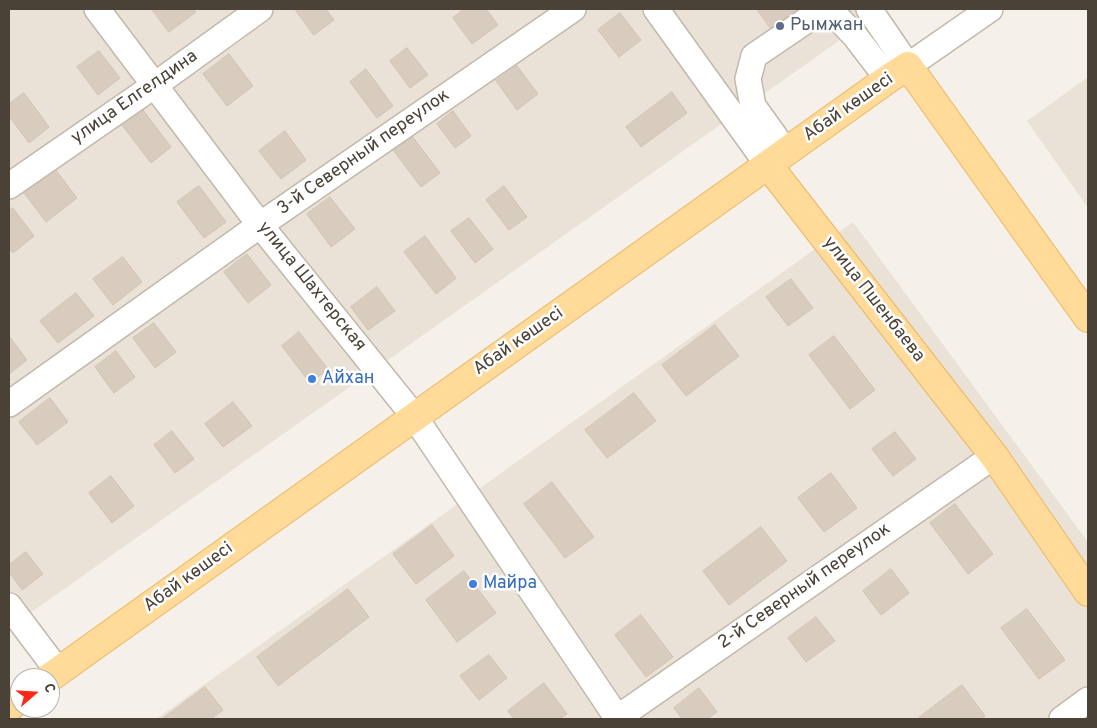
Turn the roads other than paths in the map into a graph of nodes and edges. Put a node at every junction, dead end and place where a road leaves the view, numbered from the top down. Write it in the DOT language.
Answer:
graph roads {
  1 [pos="98,9"];
  2 [pos="260,9"];
  3 [pos="574,9"];
  4 [pos="656,9"];
  5 [pos="869,9"];
  6 [pos="990,9"];
  7 [pos="898,73"];
  8 [pos="155,85"];
  9 [pos="778,158"];
  10 [pos="9,186"];
  11 [pos="260,225"];
  12 [pos="1088,318"];
  13 [pos="9,404"];
  14 [pos="414,416"];
  15 [pos="994,456"];
  16 [pos="1088,592"];
  17 [pos="9,606"];
  18 [pos="49,668"];
  19 [pos="60,671"];
  20 [pos="1088,700"];
  21 [pos="617,719"];
  22 [pos="1062,719"];
  1 -- 8 [label="street, улица Шахтерская"];
  2 -- 8 [label="street, улица Елгелдина"];
  3 -- 11 [label="street, 3-й Северный переулок"];
  4 -- 9 [label="street, улица Пшенбаева"];
  5 -- 7 [label="street"];
  6 -- 7 [label="street, Абай көшесі"];
  7 -- 9 [label="main road, Абай көшесі"];
  7 -- 9 [label="street"];
  7 -- 12 [label="main road"];
  8 -- 10 [label="street, улица Елгелдина"];
  8 -- 11 [label="street, улица Шахтерская"];
  9 -- 14 [label="main road, Абай көшесі"];
  9 -- 15 [label="main road, улица Пшенбаева"];
  11 -- 13 [label="street, 3-й Северный переулок"];
  11 -- 14 [label="street, улица Шахтерская"];
  14 -- 19 [label="main road, Абай көшесі"];
  14 -- 21 [label="street, улица Шахтерская"];
  15 -- 16 [label="main road, улица Пшенбаева"];
  15 -- 21 [label="street, 2-й Северный переулок"];
  17 -- 18 [label="street"];
  20 -- 22 [label="street"];
}
